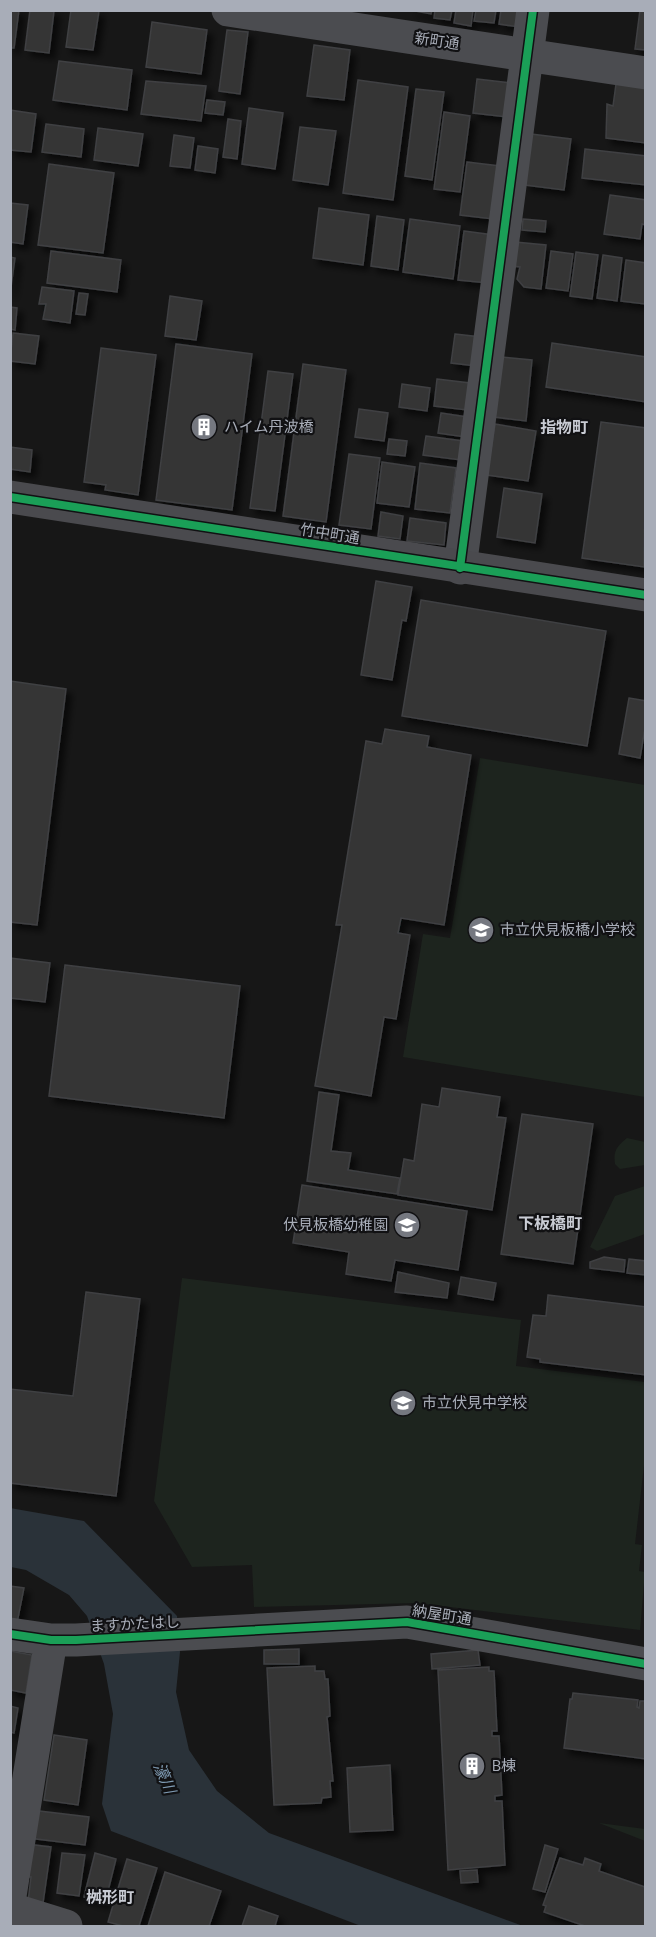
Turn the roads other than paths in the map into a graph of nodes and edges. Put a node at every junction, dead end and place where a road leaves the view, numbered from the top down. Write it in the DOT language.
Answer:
graph roads {
  1 [pos="228,10"];
  2 [pos="533,10"];
  3 [pos="527,55"];
  4 [pos="645,73"];
  5 [pos="10,496"];
  6 [pos="460,568"];
  7 [pos="645,595"];
  8 [pos="10,1634"];
  9 [pos="196,1635"];
  10 [pos="63,1640"];
  11 [pos="645,1664"];
  12 [pos="10,1896"];
  13 [pos="10,1913"];
  14 [pos="66,1926"];
  1 -- 3 [label="street, 新町通"];
  2 -- 3 [label="street"];
  3 -- 4 [label="street, 新町通"];
  3 -- 6 [label="street"];
  5 -- 6 [label="street, 竹中町通"];
  6 -- 7 [label="street, 竹中町通"];
  8 -- 10 [label="street"];
  9 -- 10 [label="street, ますかたはし"];
  9 -- 11 [label="street, 納屋町通"];
  10 -- 12 [label="street"];
  13 -- 14 [label="street"];
}
